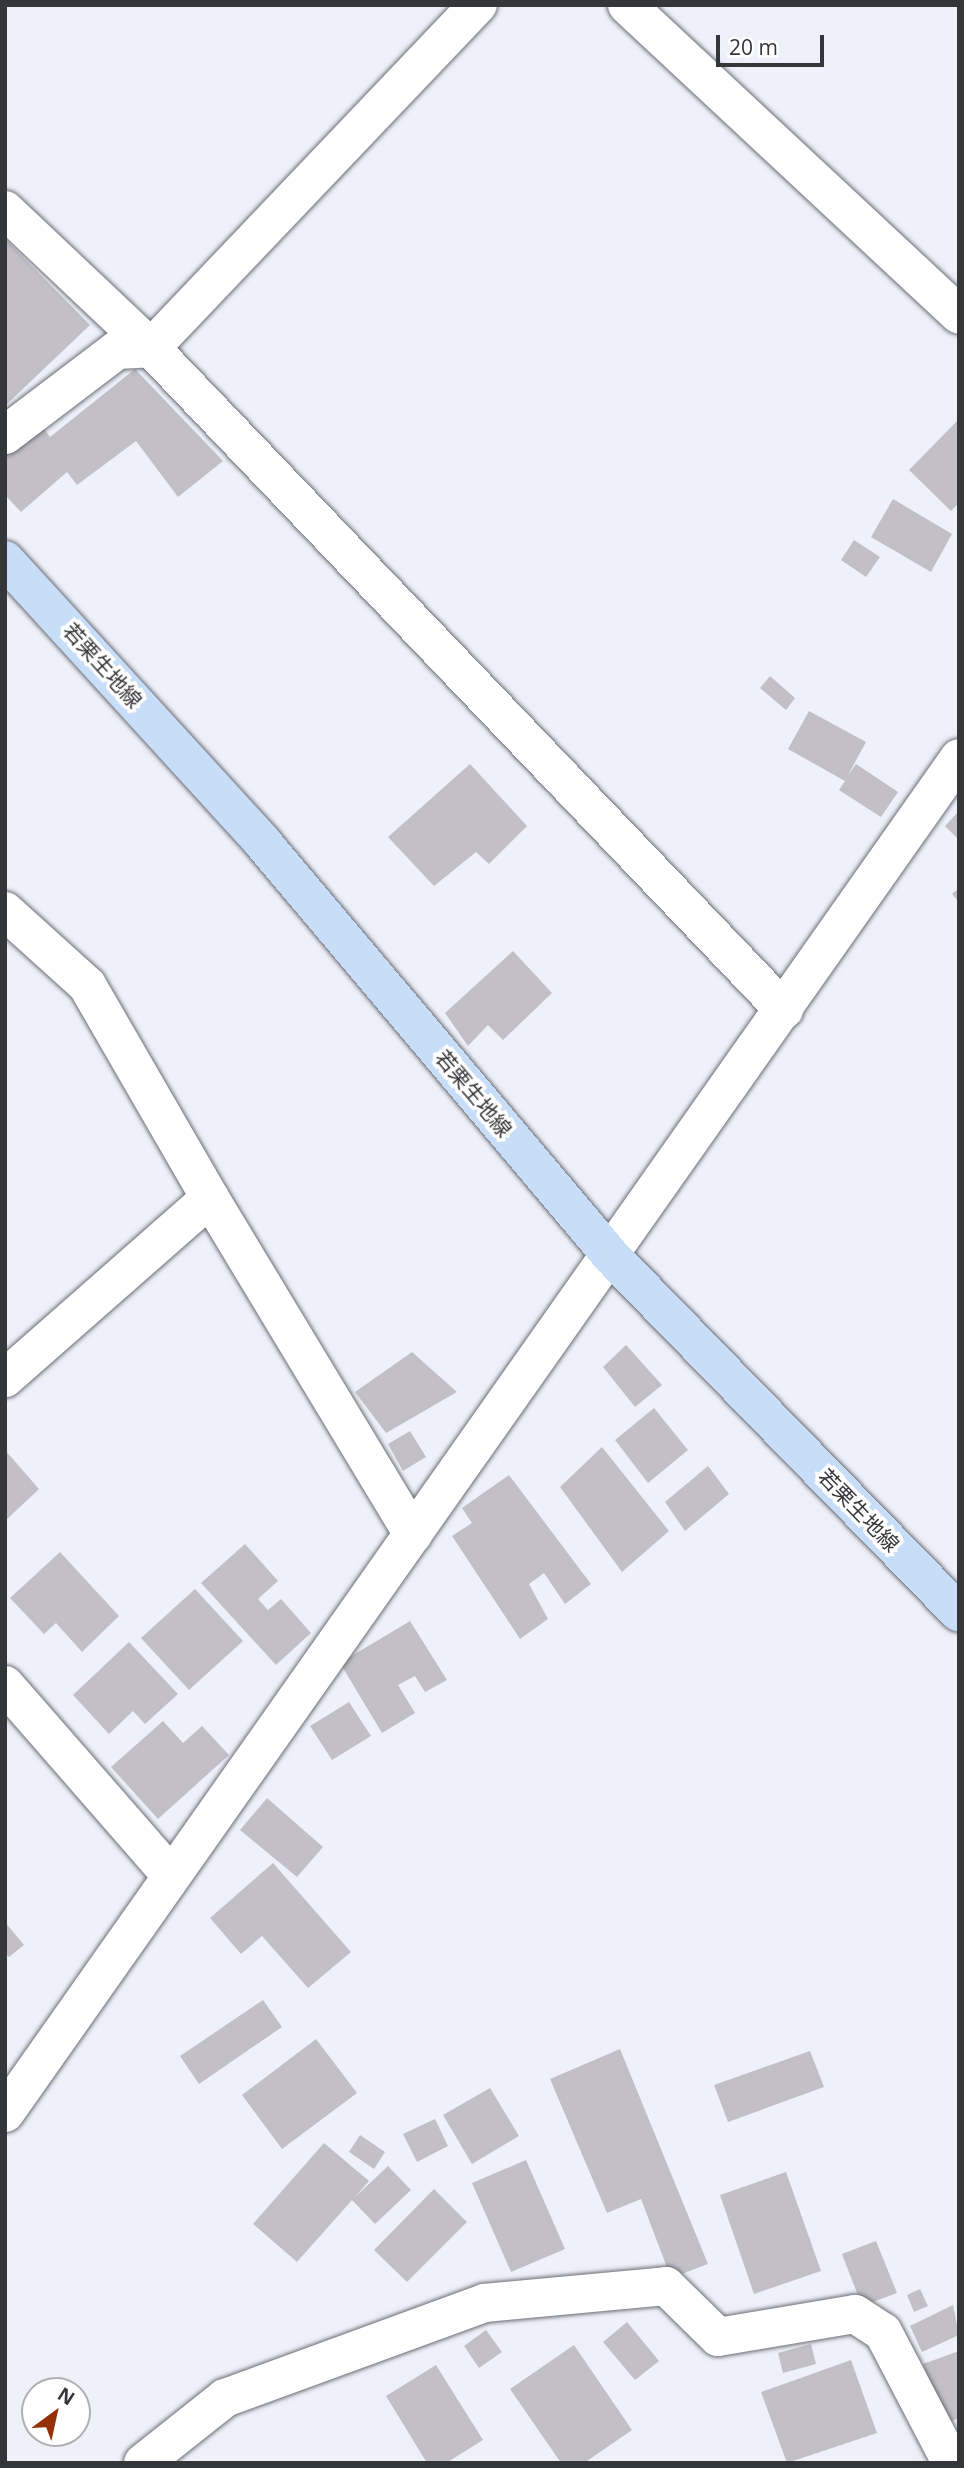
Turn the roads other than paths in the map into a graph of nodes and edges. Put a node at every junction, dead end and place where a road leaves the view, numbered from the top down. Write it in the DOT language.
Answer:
graph roads {
  1 [pos="478,5"];
  2 [pos="627,5"];
  3 [pos="5,210"];
  4 [pos="959,315"];
  5 [pos="151,348"];
  6 [pos="5,435"];
  7 [pos="5,560"];
  8 [pos="957,763"];
  9 [pos="5,911"];
  10 [pos="784,1010"];
  11 [pos="210,1198"];
  12 [pos="611,1256"];
  13 [pos="5,1378"];
  14 [pos="413,1535"];
  15 [pos="959,1612"];
  16 [pos="5,1685"];
  17 [pos="170,1874"];
  18 [pos="5,2113"];
  19 [pos="954,2460"];
  20 [pos="143,2463"];
  1 -- 5 [label="street"];
  2 -- 4 [label="street"];
  3 -- 5 [label="street"];
  5 -- 6 [label="street"];
  5 -- 10 [label="street"];
  7 -- 12 [label="main road, 若栗生地線"];
  8 -- 10 [label="street"];
  9 -- 11 [label="street"];
  10 -- 12 [label="street"];
  11 -- 13 [label="street"];
  11 -- 14 [label="street"];
  12 -- 14 [label="street"];
  12 -- 15 [label="main road, 若栗生地線"];
  14 -- 17 [label="street"];
  16 -- 17 [label="street"];
  17 -- 18 [label="street"];
  19 -- 20 [label="street"];
}
